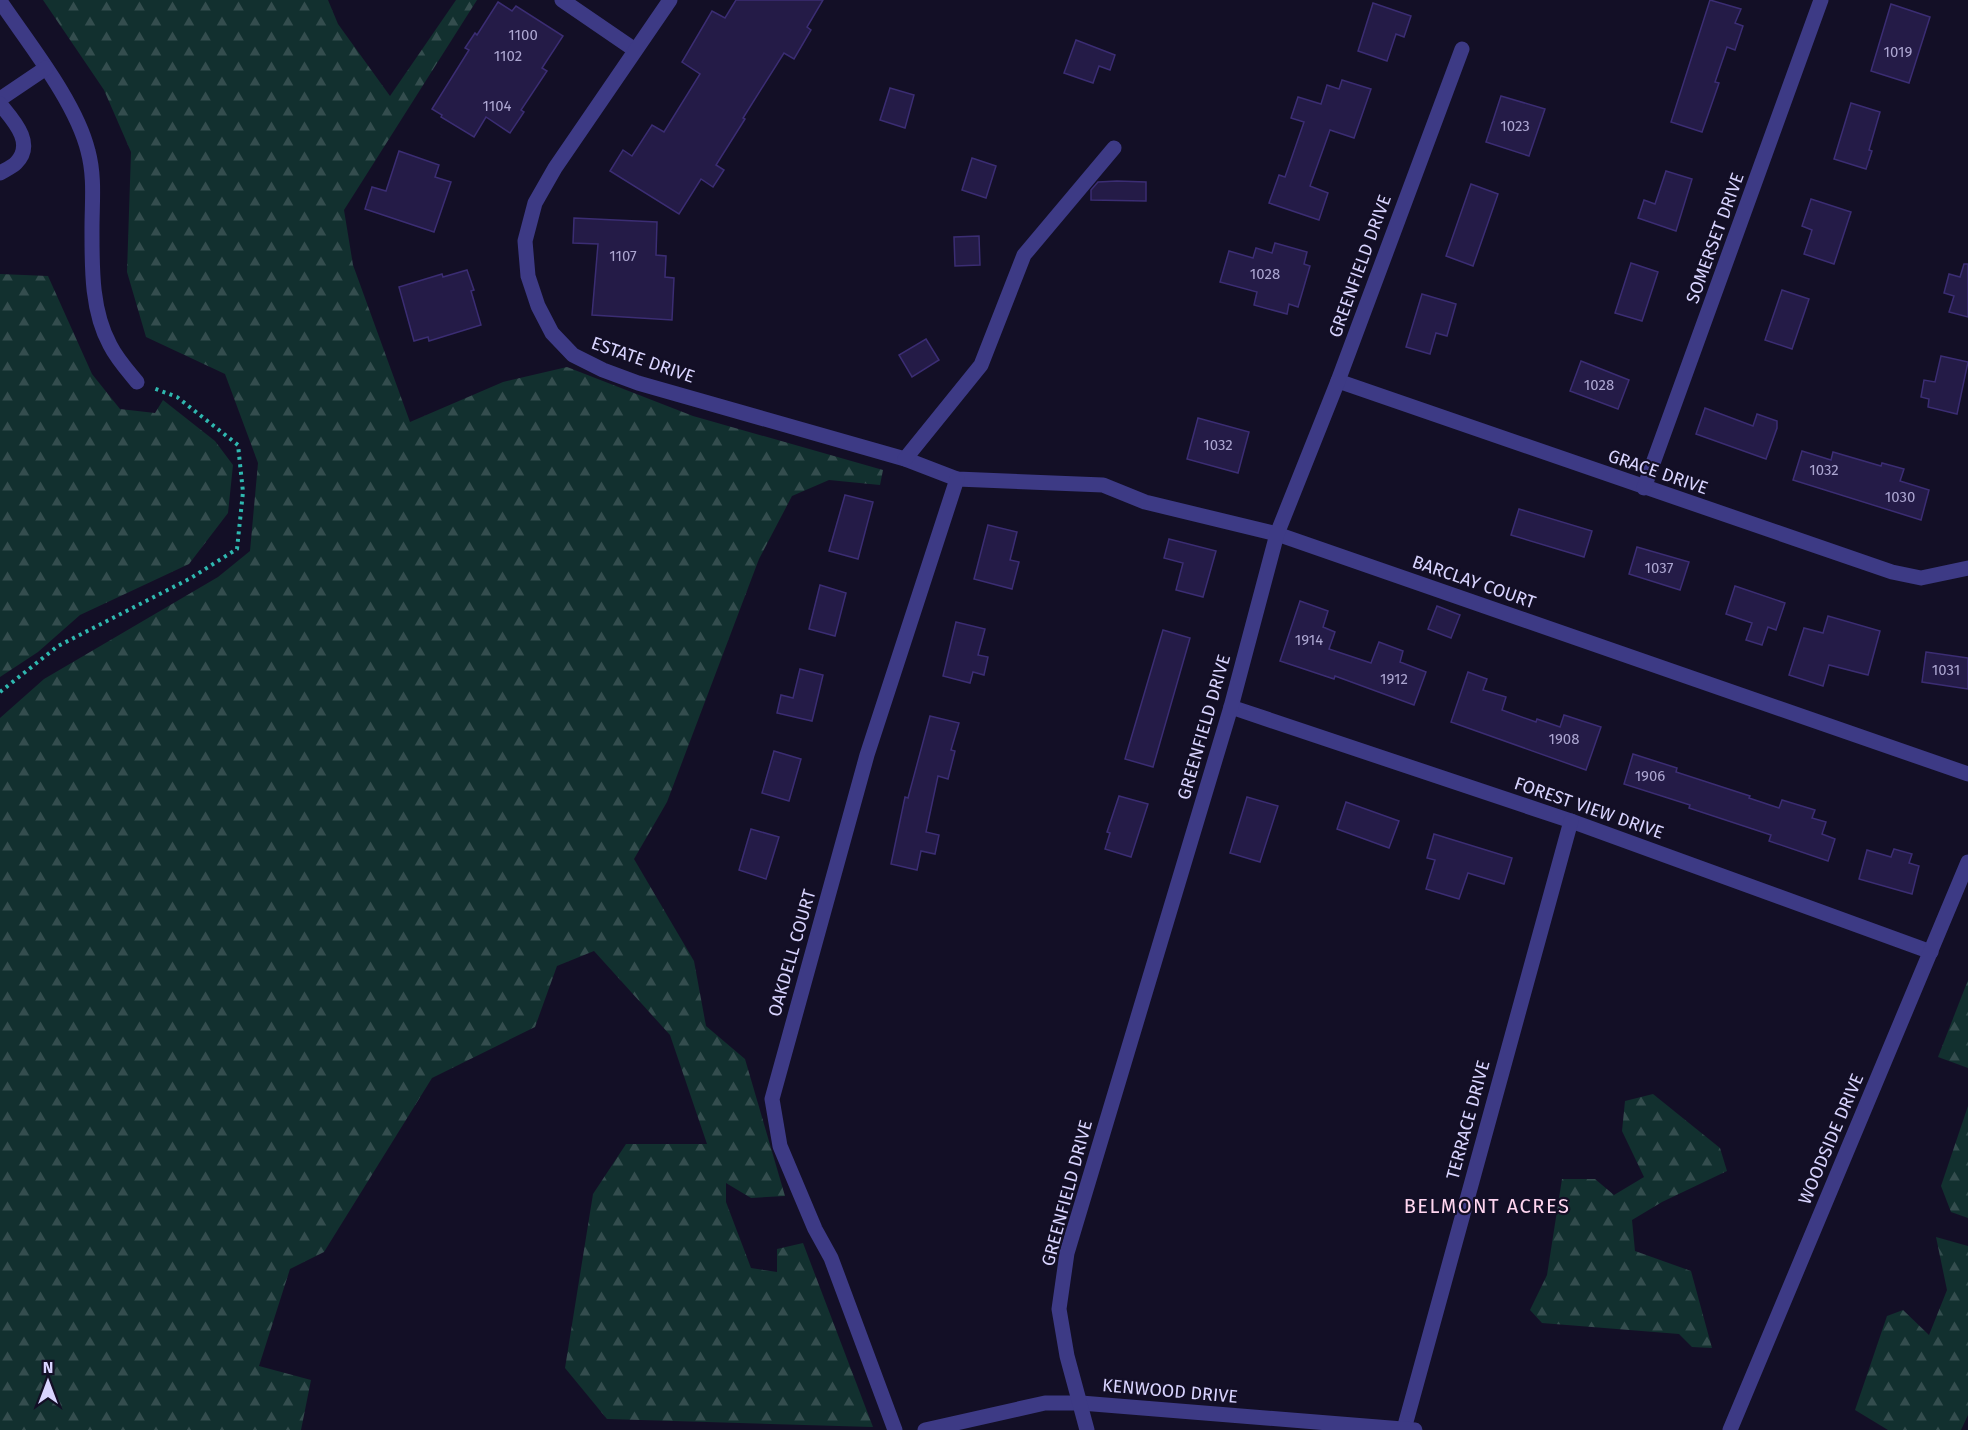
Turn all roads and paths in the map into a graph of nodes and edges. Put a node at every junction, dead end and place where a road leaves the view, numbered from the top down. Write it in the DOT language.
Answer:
graph roads {
  1 [pos="562,0"];
  2 [pos="670,0"];
  3 [pos="1821,0"];
  4 [pos="0,1"];
  5 [pos="1462,49"];
  6 [pos="635,50"];
  7 [pos="45,68"];
  8 [pos="0,99"];
  9 [pos="0,104"];
  10 [pos="1114,148"];
  11 [pos="0,173"];
  12 [pos="1338,381"];
  13 [pos="137,382"];
  14 [pos="905,459"];
  15 [pos="957,479"];
  16 [pos="1644,488"];
  17 [pos="1277,534"];
  18 [pos="1968,568"];
  19 [pos="0,692"];
  20 [pos="1231,706"];
  21 [pos="1968,774"];
  22 [pos="1571,821"];
  23 [pos="1968,862"];
  24 [pos="1931,952"];
  25 [pos="1081,1403"];
  26 [pos="1410,1429"];
  27 [pos="895,1430"];
  28 [pos="925,1430"];
  29 [pos="1087,1430"];
  30 [pos="1730,1430"];
  1 -- 6 [label="street"];
  2 -- 6 [label="street, ESTATE DRIVE"];
  3 -- 16 [label="street, SOMERSET DRIVE"];
  4 -- 7 [label="street"];
  5 -- 12 [label="street, GREENFIELD DRIVE"];
  6 -- 14 [label="street, ESTATE DRIVE"];
  7 -- 8 [label="street"];
  7 -- 13 [label="street"];
  9 -- 11 [label="street"];
  10 -- 14 [label="street"];
  12 -- 16 [label="street, GRACE DRIVE"];
  12 -- 17 [label="street, GREENFIELD DRIVE"];
  13 -- 19 [label="path"];
  14 -- 15 [label="street, ESTATE DRIVE"];
  15 -- 17 [label="street, BARCLAY COURT"];
  15 -- 27 [label="street, OAKDELL COURT"];
  16 -- 18 [label="street, GRACE DRIVE"];
  17 -- 20 [label="street, GREENFIELD DRIVE"];
  17 -- 21 [label="street, BARCLAY COURT"];
  20 -- 22 [label="street, FOREST VIEW DRIVE"];
  20 -- 25 [label="street, GREENFIELD DRIVE"];
  22 -- 24 [label="street, FOREST VIEW DRIVE"];
  22 -- 26 [label="street, TERRACE DRIVE"];
  23 -- 24 [label="street, WOODSIDE DRIVE"];
  24 -- 30 [label="street, WOODSIDE DRIVE"];
  25 -- 26 [label="street, KENWOOD DRIVE"];
  25 -- 28 [label="street, KENWOOD DRIVE"];
  25 -- 29 [label="street, GREENFIELD DRIVE"];
}
